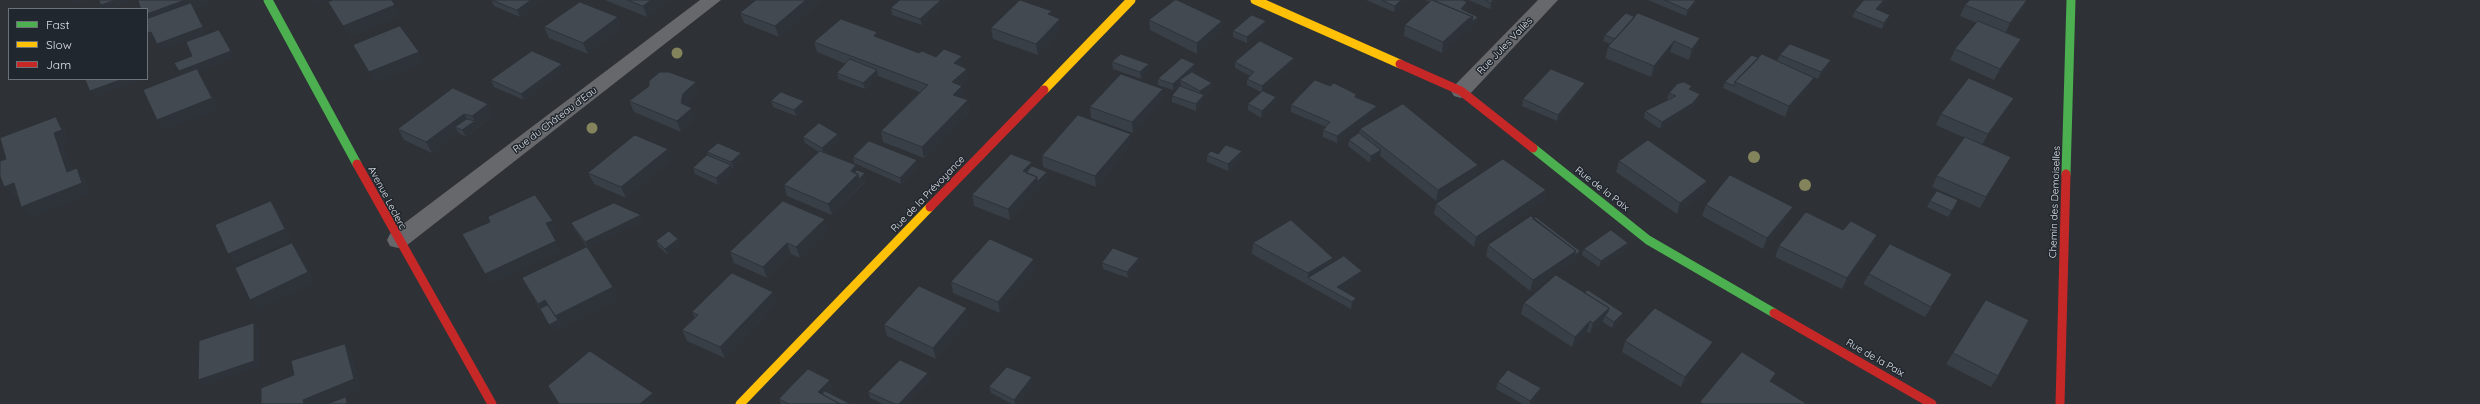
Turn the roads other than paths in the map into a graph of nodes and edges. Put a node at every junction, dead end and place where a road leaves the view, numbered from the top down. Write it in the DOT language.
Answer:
graph roads {
  1 [pos="268,0"];
  2 [pos="712,0"];
  3 [pos="1131,0"];
  4 [pos="1255,0"];
  5 [pos="1549,0"];
  6 [pos="2071,0"];
  7 [pos="1461,91"];
  8 [pos="398,240"];
  9 [pos="492,404"];
  10 [pos="740,404"];
  11 [pos="1932,404"];
  12 [pos="2060,404"];
  1 -- 8 [label="street, Avenue Leclerc"];
  2 -- 8 [label="street, Rue du Château d'Eau"];
  3 -- 10 [label="street, Rue de la Prévoyance"];
  4 -- 7 [label="street, Rue de la Paix"];
  5 -- 7 [label="street, Rue Jules Vallès"];
  6 -- 12 [label="street, Chemin des Demoiselles"];
  7 -- 11 [label="street, Rue de la Paix"];
  8 -- 9 [label="street, Avenue Leclerc"];
}
